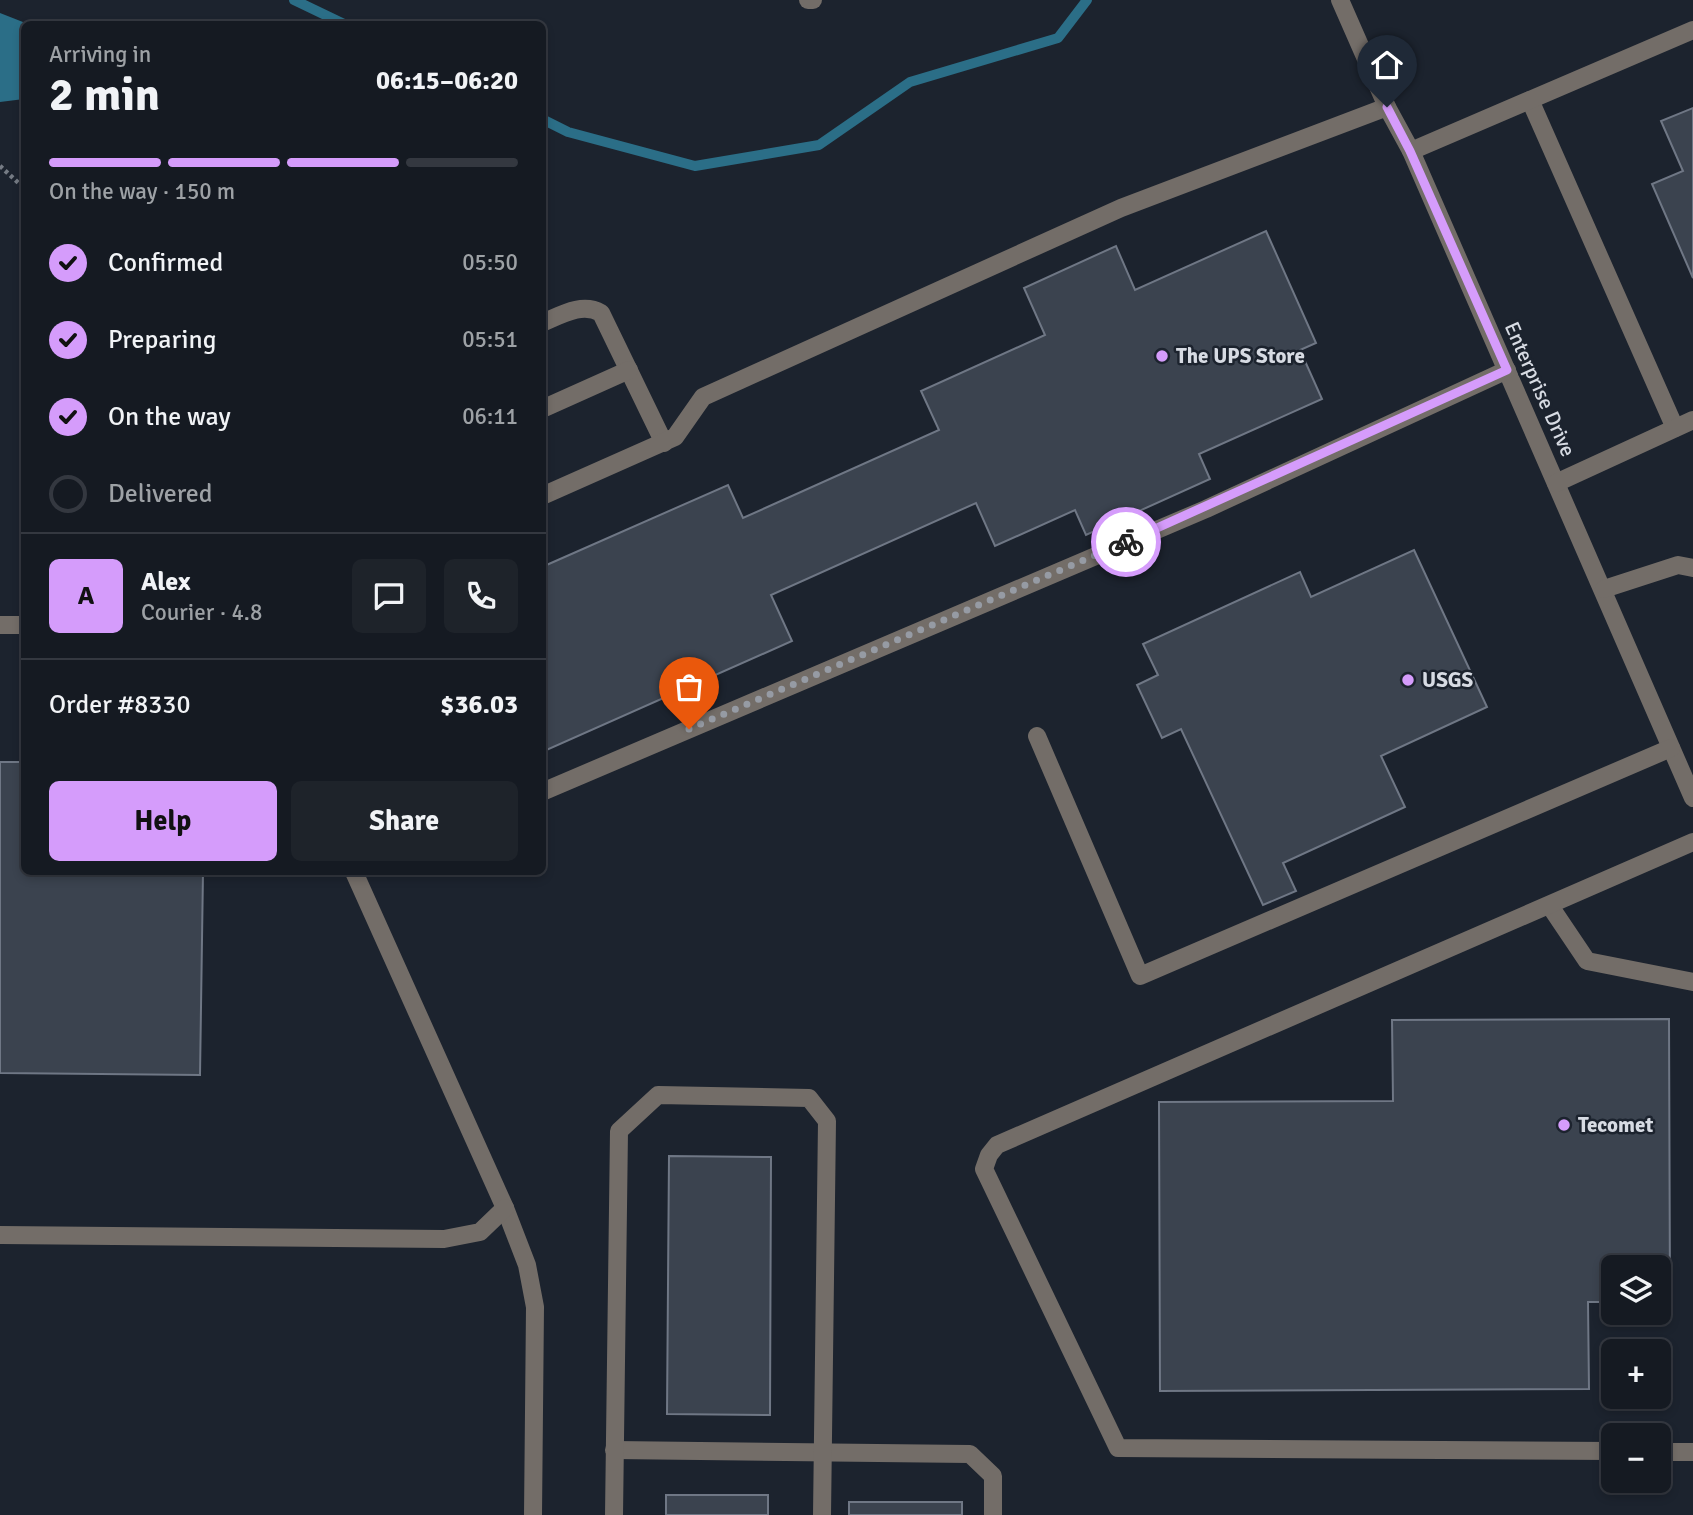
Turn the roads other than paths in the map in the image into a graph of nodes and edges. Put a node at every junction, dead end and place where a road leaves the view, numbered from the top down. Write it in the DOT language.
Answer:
graph roads {
  1 [pos="1340,0"];
  2 [pos="1693,30"];
  3 [pos="1530,100"];
  4 [pos="1387,107"];
  5 [pos="1410,151"];
  6 [pos="546,322"];
  7 [pos="629,370"];
  8 [pos="1507,370"];
  9 [pos="546,407"];
  10 [pos="1693,420"];
  11 [pos="1675,428"];
  12 [pos="664,443"];
  13 [pos="1556,483"];
  14 [pos="546,494"];
  15 [pos="1693,568"];
  16 [pos="1604,589"];
  17 [pos="0,625"];
  18 [pos="21,625"];
  19 [pos="1037,736"];
  20 [pos="1671,748"];
  21 [pos="546,790"];
  22 [pos="1693,799"];
  23 [pos="1693,842"];
  24 [pos="355,875"];
  25 [pos="1550,906"];
  26 [pos="1693,982"];
  27 [pos="505,1208"];
  28 [pos="0,1235"];
  29 [pos="614,1450"];
  30 [pos="822,1451"];
  31 [pos="1601,1451"];
  32 [pos="1671,1452"];
  33 [pos="1693,1452"];
  34 [pos="533,1515"];
  35 [pos="614,1515"];
  36 [pos="822,1515"];
  37 [pos="993,1515"];
  1 -- 4 [label="street, Enterprise Drive"];
  2 -- 3 [label="street"];
  3 -- 5 [label="street"];
  3 -- 11 [label="street"];
  4 -- 5 [label="street, Enterprise Drive"];
  4 -- 12 [label="street"];
  5 -- 8 [label="street, Enterprise Drive"];
  6 -- 7 [label="street"];
  7 -- 9 [label="street"];
  7 -- 12 [label="street"];
  8 -- 13 [label="street, Enterprise Drive"];
  8 -- 21 [label="street"];
  10 -- 11 [label="street"];
  11 -- 13 [label="street"];
  12 -- 14 [label="street"];
  13 -- 16 [label="street, Enterprise Drive"];
  15 -- 16 [label="street"];
  16 -- 20 [label="street, Enterprise Drive"];
  17 -- 18 [label="street"];
  19 -- 20 [label="street"];
  20 -- 22 [label="street, Enterprise Drive"];
  23 -- 25 [label="street"];
  24 -- 27 [label="street"];
  25 -- 26 [label="street"];
  25 -- 31 [label="street"];
  27 -- 28 [label="street"];
  27 -- 34 [label="street"];
  29 -- 30 [label="street"];
  29 -- 30 [label="street"];
  29 -- 35 [label="street"];
  30 -- 36 [label="street"];
  30 -- 37 [label="street"];
  32 -- 33 [label="street"];
}
